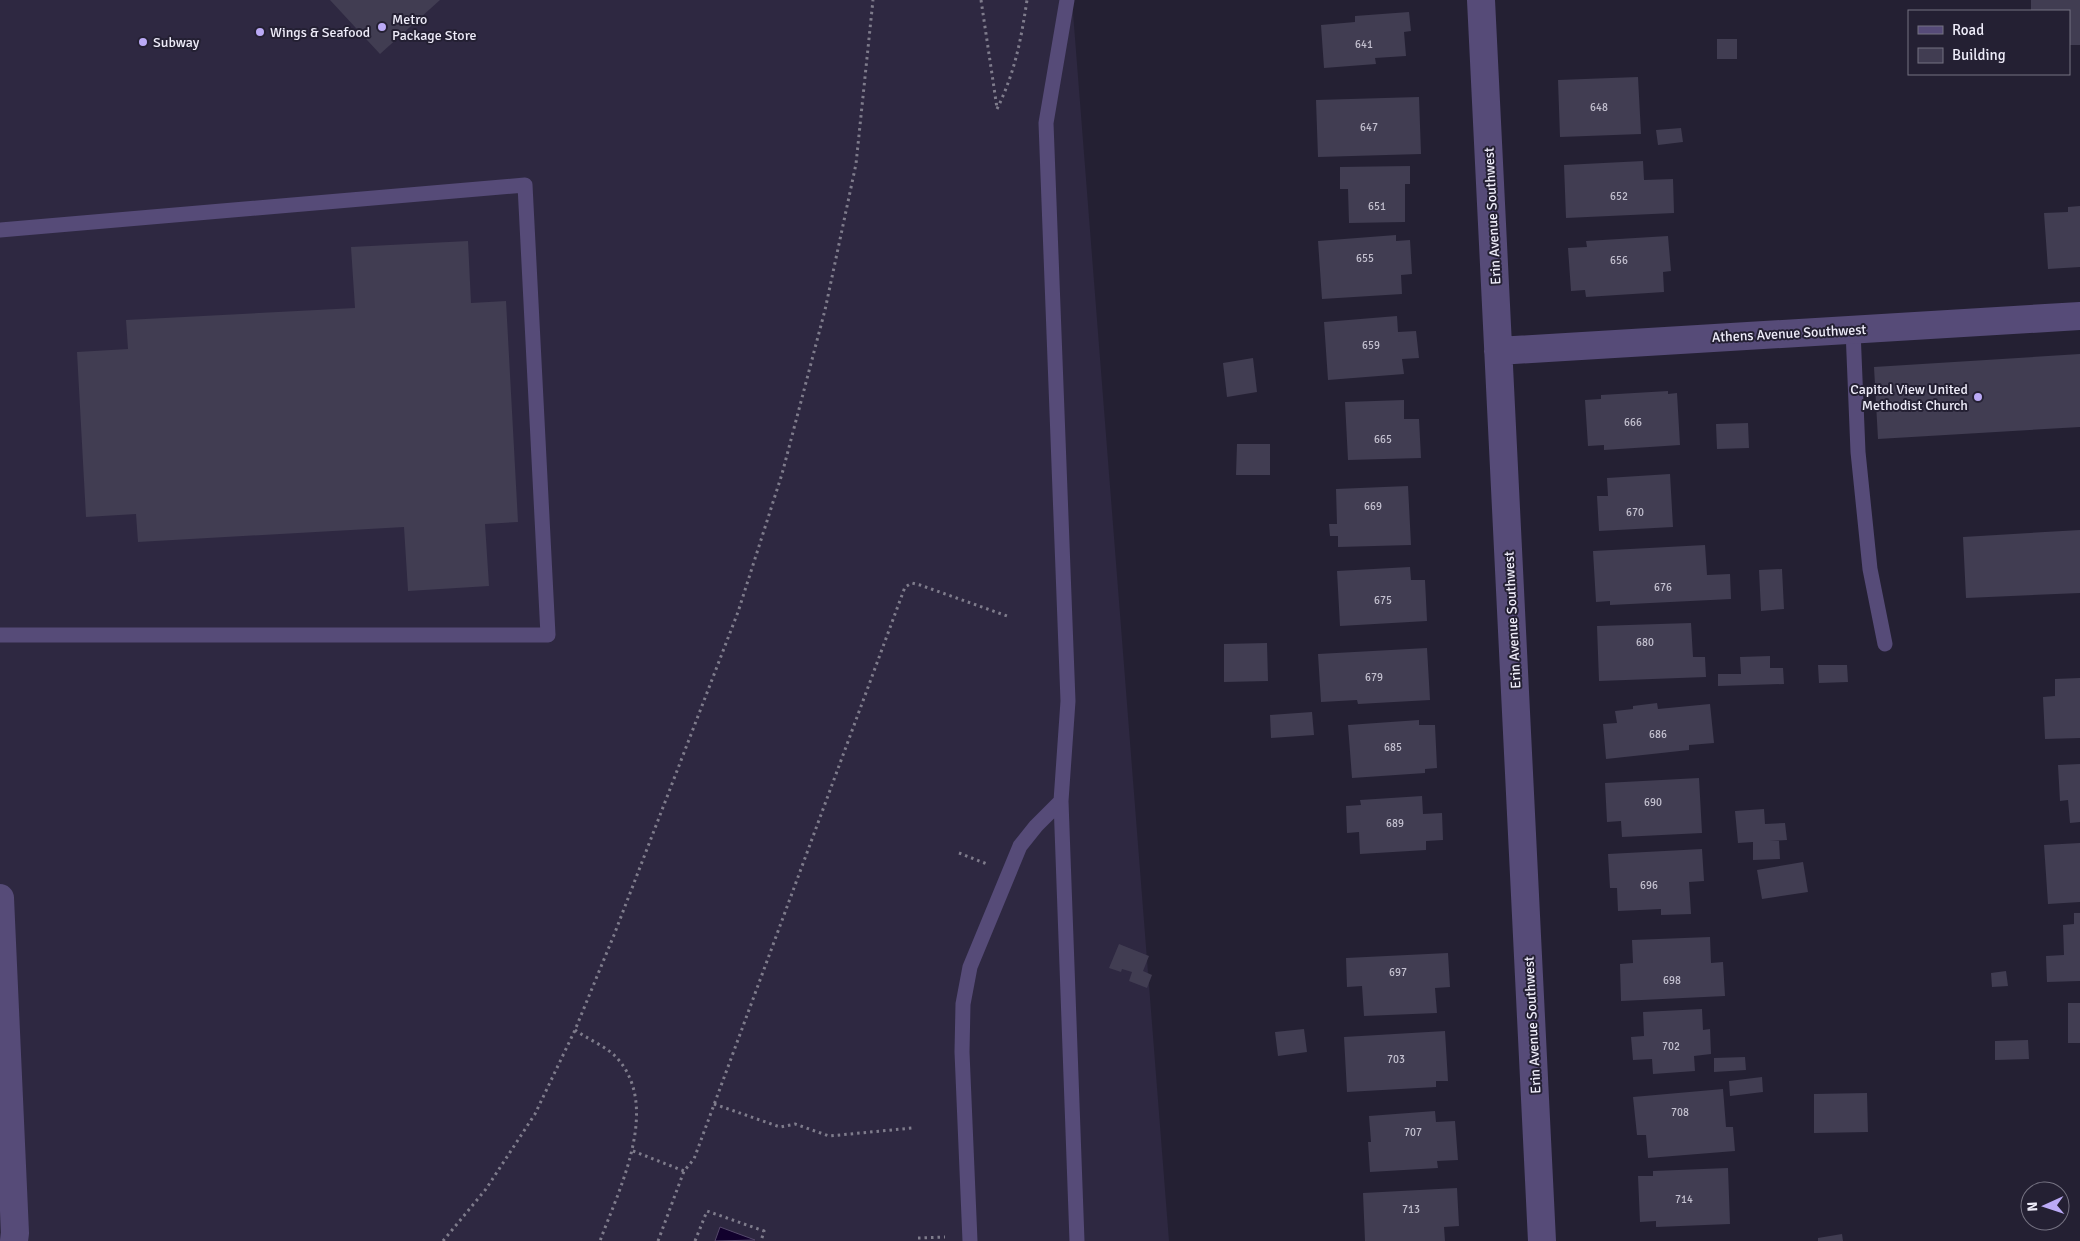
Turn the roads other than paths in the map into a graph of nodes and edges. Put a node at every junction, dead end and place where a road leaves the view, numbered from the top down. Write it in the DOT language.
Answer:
graph roads {
  1 [pos="1067,0"];
  2 [pos="1481,0"];
  3 [pos="0,230"];
  4 [pos="2080,316"];
  5 [pos="1853,330"];
  6 [pos="1498,350"];
  7 [pos="0,635"];
  8 [pos="1885,644"];
  9 [pos="1061,802"];
  10 [pos="0,898"];
  11 [pos="14,1241"];
  12 [pos="970,1241"];
  13 [pos="1077,1241"];
  14 [pos="1542,1241"];
  1 -- 9 [label="lane"];
  2 -- 6 [label="street, Erin Avenue Southwest"];
  3 -- 7 [label="lane"];
  4 -- 5 [label="street, Athens Avenue Southwest"];
  5 -- 6 [label="street, Athens Avenue Southwest"];
  5 -- 8 [label="lane"];
  6 -- 14 [label="street, Erin Avenue Southwest"];
  9 -- 12 [label="lane"];
  9 -- 13 [label="lane"];
  10 -- 11 [label="street"];
}
